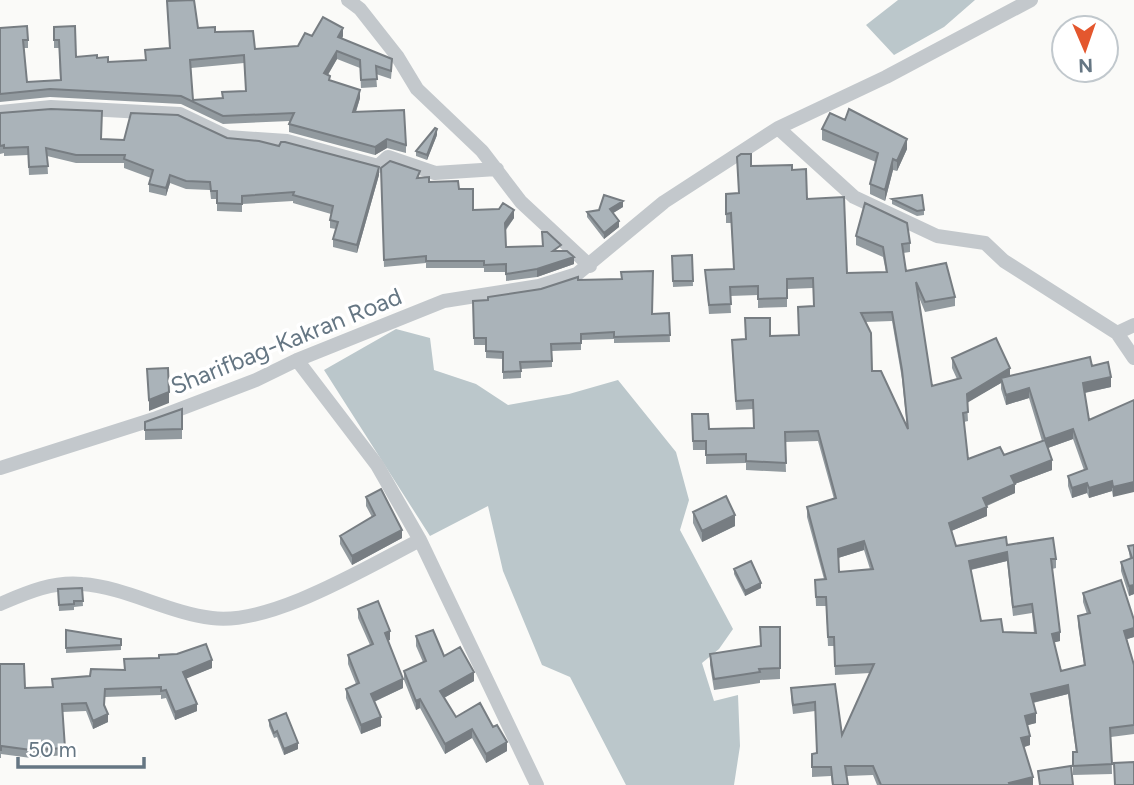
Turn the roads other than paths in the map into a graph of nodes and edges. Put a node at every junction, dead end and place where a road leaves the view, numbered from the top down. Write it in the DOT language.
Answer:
graph roads {
  1 [pos="348,0"];
  2 [pos="1031,0"];
  3 [pos="0,112"];
  4 [pos="778,128"];
  5 [pos="497,169"];
  6 [pos="590,265"];
  7 [pos="1134,325"];
  8 [pos="1117,333"];
  9 [pos="1134,358"];
  10 [pos="297,360"];
  11 [pos="0,468"];
  12 [pos="420,540"];
  13 [pos="0,604"];
  14 [pos="537,785"];
  1 -- 5 [label="street"];
  2 -- 4 [label="street, Sharifbag-Kakran Road"];
  3 -- 5 [label="street"];
  4 -- 6 [label="street, Sharifbag-Kakran Road"];
  4 -- 8 [label="street"];
  5 -- 6 [label="street"];
  6 -- 10 [label="street, Sharifbag-Kakran Road"];
  7 -- 8 [label="street"];
  8 -- 9 [label="street"];
  10 -- 11 [label="street, Sharifbag-Kakran Road"];
  10 -- 12 [label="street"];
  12 -- 13 [label="street"];
  12 -- 14 [label="street"];
}
